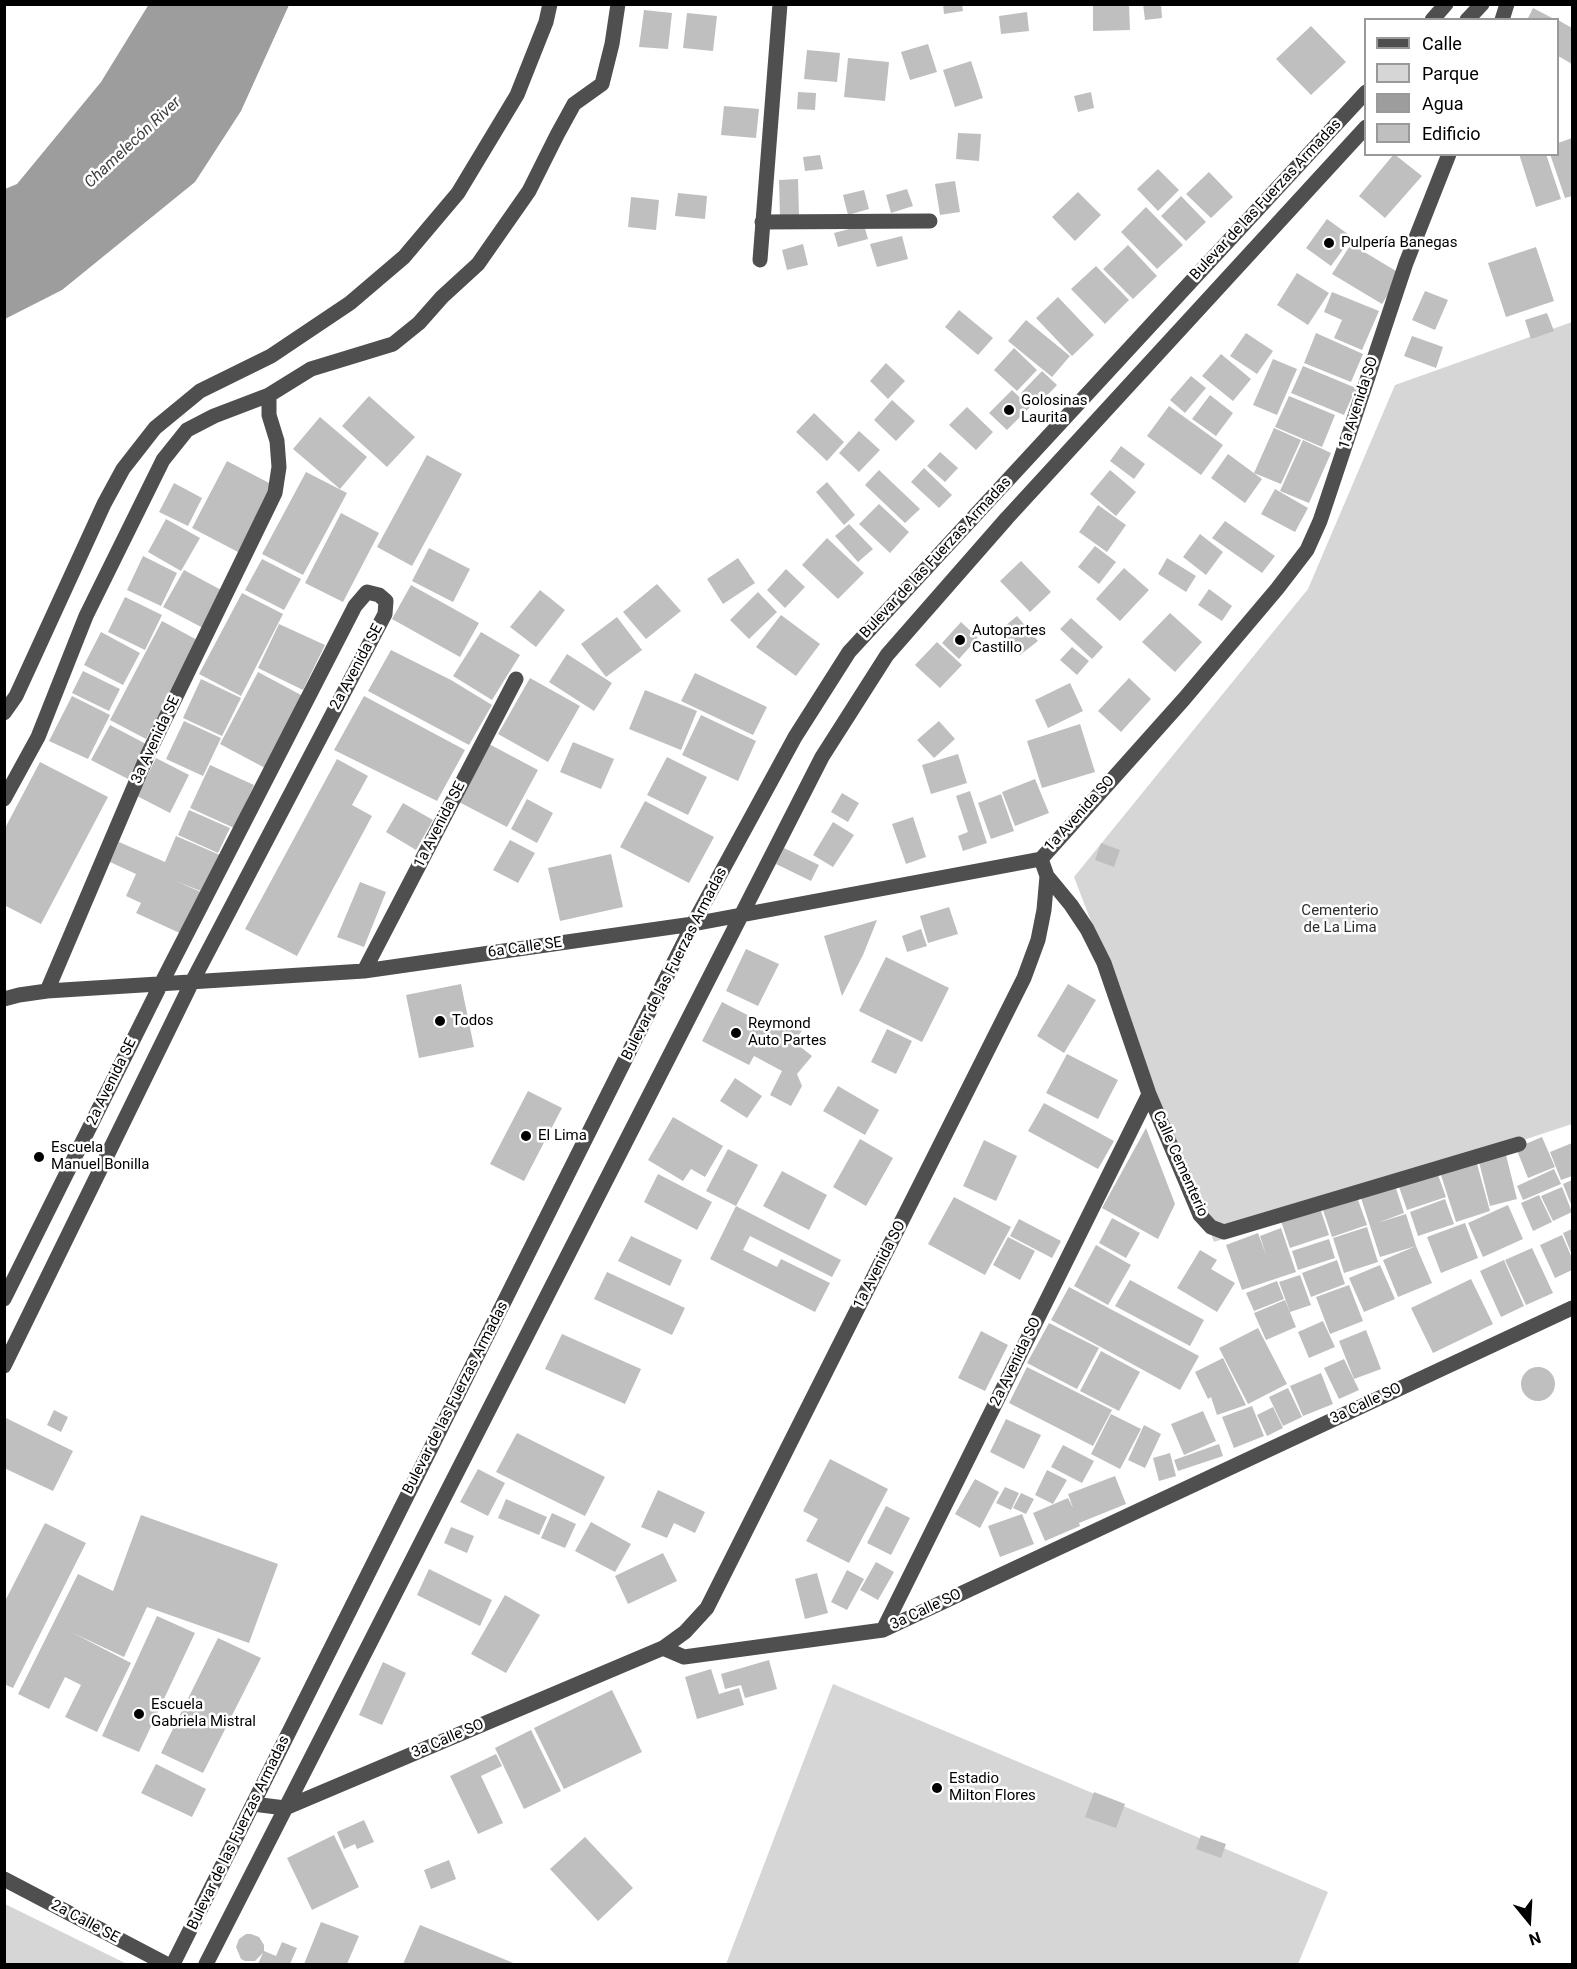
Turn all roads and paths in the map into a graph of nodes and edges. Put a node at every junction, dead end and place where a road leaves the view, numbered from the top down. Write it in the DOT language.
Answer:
graph roads {
  1 [pos="550,4"];
  2 [pos="618,4"];
  3 [pos="780,4"];
  4 [pos="1446,4"];
  5 [pos="1482,4"];
  6 [pos="1434,18"];
  7 [pos="1469,18"];
  8 [pos="1364,93"];
  9 [pos="1364,129"];
  10 [pos="1448,156"];
  11 [pos="930,221"];
  12 [pos="762,222"];
  13 [pos="760,260"];
  14 [pos="269,395"];
  15 [pos="516,679"];
  16 [pos="4,713"];
  17 [pos="4,799"];
  18 [pos="1041,859"];
  19 [pos="1047,876"];
  20 [pos="743,915"];
  21 [pos="693,924"];
  22 [pos="364,971"];
  23 [pos="192,982"];
  24 [pos="161,984"];
  25 [pos="47,991"];
  26 [pos="4,999"];
  27 [pos="1149,1094"];
  28 [pos="1519,1144"];
  29 [pos="4,1299"];
  30 [pos="1572,1308"];
  31 [pos="4,1366"];
  32 [pos="883,1630"];
  33 [pos="663,1648"];
  34 [pos="253,1804"];
  35 [pos="285,1808"];
  36 [pos="4,1879"];
  37 [pos="166,1965"];
  38 [pos="173,1965"];
  39 [pos="206,1965"];
  1 -- 16 [label="street"];
  2 -- 14 [label="street"];
  3 -- 12 [label="street"];
  4 -- 6 [label="street"];
  5 -- 7 [label="street"];
  8 -- 21 [label="street, Bulevar de las Fuerzas Armadas"];
  9 -- 20 [label="street, Bulevar de las Fuerzas Armadas"];
  10 -- 18 [label="street, 1a Avenida SO"];
  11 -- 12 [label="street"];
  12 -- 13 [label="street"];
  14 -- 17 [label="street"];
  14 -- 25 [label="street, 3a Avenida SE"];
  15 -- 22 [label="street, 1a Avenida SE"];
  18 -- 19 [label="street, 1a Avenida SO"];
  18 -- 20 [label="street, 6a Calle SE"];
  19 -- 27 [label="street, Calle Cementerio"];
  19 -- 33 [label="street, 1a Avenida SO"];
  20 -- 21 [label="street, 6a Calle SE"];
  20 -- 35 [label="street, Bulevar de las Fuerzas Armadas"];
  21 -- 22 [label="street, 6a Calle SE"];
  21 -- 34 [label="street, Bulevar de las Fuerzas Armadas"];
  22 -- 23 [label="street, 6a Calle SE"];
  23 -- 24 [label="street, 6a Calle SE"];
  23 -- 24 [label="street, 2a Avenida SE"];
  23 -- 31 [label="street, 2a Avenida SE"];
  24 -- 25 [label="street, 6a Calle SE"];
  24 -- 29 [label="street, 2a Avenida SE"];
  25 -- 26 [label="street, 6a Calle SE"];
  27 -- 28 [label="street, Calle Cementerio"];
  27 -- 32 [label="street, 2a Avenida SO"];
  30 -- 32 [label="street, 3a Calle SO"];
  32 -- 33 [label="street, 3a Calle SO"];
  33 -- 35 [label="street, 3a Calle SO"];
  34 -- 35 [label="street"];
  34 -- 38 [label="street, Bulevar de las Fuerzas Armadas"];
  35 -- 39 [label="street, Bulevar de las Fuerzas Armadas"];
  36 -- 37 [label="street, 2a Calle SE"];
}
